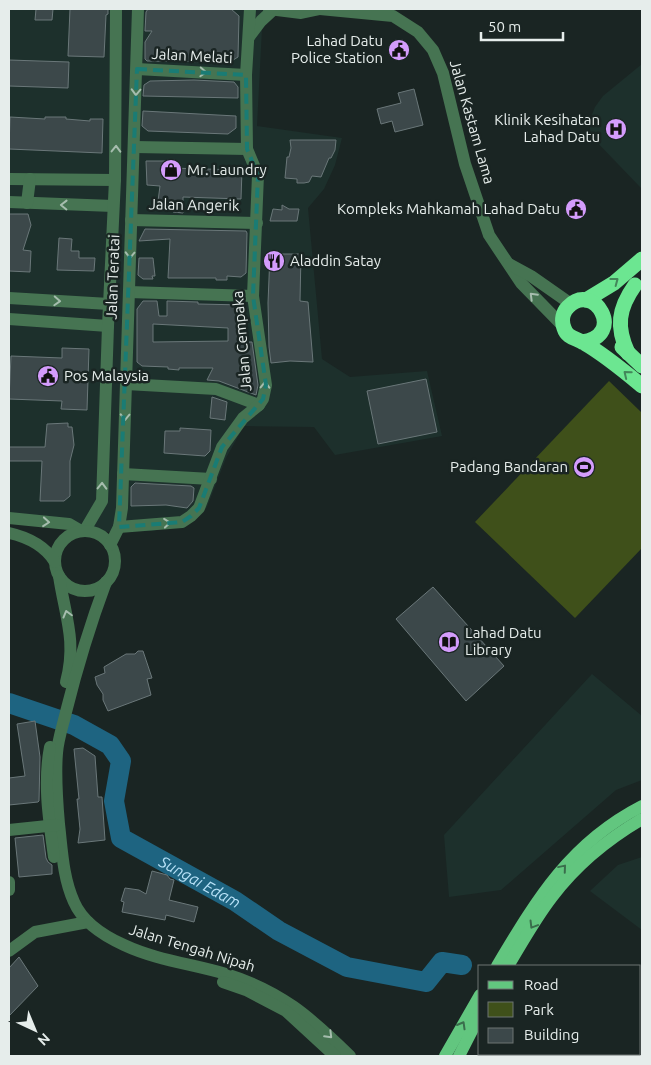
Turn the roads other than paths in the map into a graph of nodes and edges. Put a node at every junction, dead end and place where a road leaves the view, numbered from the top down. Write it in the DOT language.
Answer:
graph roads {
  1 [pos="117,9"];
  2 [pos="137,9"];
  3 [pos="250,9"];
  4 [pos="269,9"];
  5 [pos="274,9"];
  6 [pos="320,9"];
  7 [pos="248,38"];
  8 [pos="137,69"];
  9 [pos="246,75"];
  10 [pos="134,147"];
  11 [pos="246,149"];
  12 [pos="9,179"];
  13 [pos="30,179"];
  14 [pos="115,180"];
  15 [pos="9,202"];
  16 [pos="27,203"];
  17 [pos="113,206"];
  18 [pos="132,220"];
  19 [pos="257,223"];
  20 [pos="642,259"];
  21 [pos="507,262"];
  22 [pos="639,282"];
  23 [pos="129,292"];
  24 [pos="253,296"];
  25 [pos="9,298"];
  26 [pos="586,300"];
  27 [pos="77,302"];
  28 [pos="109,304"];
  29 [pos="571,304"];
  30 [pos="9,318"];
  31 [pos="604,319"];
  32 [pos="79,324"];
  33 [pos="108,326"];
  34 [pos="563,326"];
  35 [pos="582,342"];
  36 [pos="628,353"];
  37 [pos="642,366"];
  38 [pos="126,384"];
  39 [pos="642,386"];
  40 [pos="259,405"];
  41 [pos="123,474"];
  42 [pos="211,479"];
  43 [pos="9,518"];
  44 [pos="119,527"];
  45 [pos="83,531"];
  46 [pos="9,533"];
  47 [pos="110,545"];
  48 [pos="55,562"];
  49 [pos="59,576"];
  50 [pos="106,582"];
  51 [pos="67,694"];
  52 [pos="642,806"];
  53 [pos="642,819"];
  54 [pos="55,825"];
  55 [pos="9,830"];
  56 [pos="9,882"];
  57 [pos="9,890"];
  58 [pos="84,923"];
  59 [pos="9,951"];
  60 [pos="498,965"];
  61 [pos="509,965"];
  62 [pos="478,998"];
  63 [pos="478,1019"];
  64 [pos="335,1056"];
  65 [pos="350,1056"];
  66 [pos="443,1056"];
  67 [pos="459,1056"];
  1 -- 2 [label="street"];
  14 -- 1 [label="street, Jalan Teratai, one-way"];
  2 -- 8 [label="street, Jalan Teratai"];
  3 -- 7 [label="street, Jalan Cempaka"];
  4 -- 5 [label="street, Jalan Kastam Lama"];
  5 -- 6 [label="street, Jalan Kastam Lama"];
  5 -- 7 [label="street"];
  6 -- 21 [label="street, Jalan Kastam Lama"];
  7 -- 9 [label="street, Jalan Cempaka"];
  8 -- 9 [label="street, Jalan Melati, one-way"];
  8 -- 10 [label="street, Jalan Teratai, one-way"];
  9 -- 11 [label="street, Jalan Cempaka"];
  10 -- 11 [label="street"];
  10 -- 18 [label="street, Jalan Teratai"];
  11 -- 19 [label="street, Jalan Cempaka"];
  12 -- 13 [label="street"];
  13 -- 14 [label="street"];
  13 -- 16 [label="street"];
  14 -- 17 [label="street, Jalan Teratai"];
  15 -- 16 [label="street"];
  17 -- 16 [label="street, one-way"];
  17 -- 28 [label="street, Jalan Teratai"];
  18 -- 19 [label="street, Jalan Angerik"];
  18 -- 23 [label="street, Jalan Teratai, one-way"];
  19 -- 24 [label="street, Jalan Cempaka"];
  26 -- 20 [label="highway, one-way"];
  21 -- 29 [label="street"];
  34 -- 21 [label="street, Jalan Kastam Lama, one-way"];
  22 -- 31 [label="highway"];
  22 -- 36 [label="highway"];
  23 -- 24 [label="street"];
  23 -- 38 [label="street, Jalan Teratai"];
  40 -- 24 [label="street, Jalan Cempaka, one-way"];
  25 -- 27 [label="street, one-way"];
  26 -- 29 [label="highway"];
  26 -- 31 [label="highway"];
  27 -- 28 [label="street"];
  27 -- 32 [label="street"];
  28 -- 33 [label="street, Jalan Teratai"];
  29 -- 34 [label="highway"];
  30 -- 32 [label="street"];
  31 -- 35 [label="highway"];
  31 -- 36 [label="highway"];
  32 -- 33 [label="street"];
  45 -- 33 [label="street, Jalan Teratai, one-way"];
  34 -- 35 [label="highway"];
  39 -- 35 [label="highway, one-way"];
  36 -- 37 [label="highway"];
  38 -- 40 [label="street"];
  38 -- 41 [label="street, Jalan Teratai, one-way"];
  40 -- 42 [label="street, Jalan Cempaka"];
  41 -- 42 [label="street"];
  41 -- 44 [label="street, Jalan Teratai"];
  44 -- 42 [label="street, Jalan Cempaka, one-way"];
  43 -- 45 [label="street, one-way"];
  44 -- 47 [label="street, Jalan Teratai"];
  45 -- 47 [label="street"];
  45 -- 48 [label="street"];
  46 -- 48 [label="street"];
  47 -- 50 [label="street"];
  48 -- 49 [label="street"];
  49 -- 50 [label="street"];
  51 -- 49 [label="street, Jalan Tengah Nipah, one-way"];
  50 -- 51 [label="street, Jalan Tengah Nipah"];
  51 -- 54 [label="street, Jalan Tengah Nipah"];
  60 -- 52 [label="main road, one-way"];
  53 -- 61 [label="main road, one-way"];
  54 -- 55 [label="street"];
  54 -- 58 [label="street, Jalan Tengah Nipah"];
  56 -- 57 [label="street"];
  58 -- 59 [label="street"];
  58 -- 64 [label="street, Jalan Tengah Nipah"];
  58 -- 65 [label="street, Jalan Tengah Nipah, one-way"];
  66 -- 62 [label="main road, one-way"];
  63 -- 67 [label="main road"];
}
